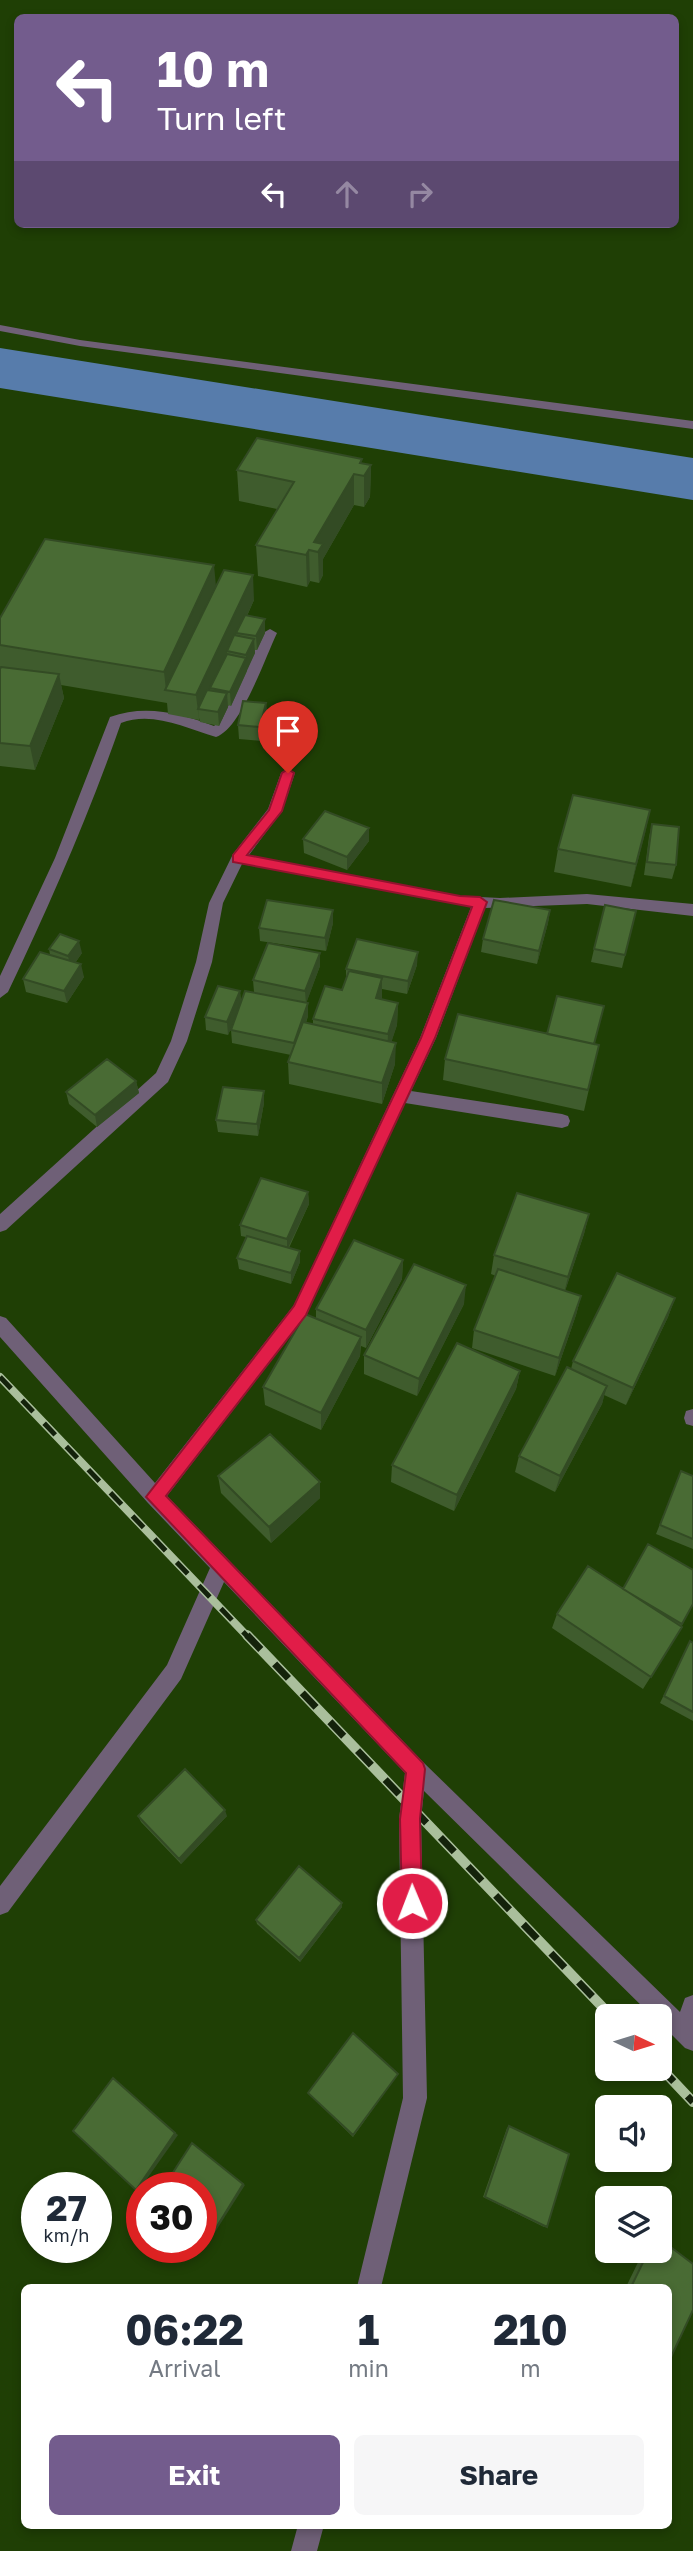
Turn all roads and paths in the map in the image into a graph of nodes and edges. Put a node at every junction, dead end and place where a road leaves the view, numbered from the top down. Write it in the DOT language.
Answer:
graph roads {
  1 [pos="0,328"];
  2 [pos="693,425"];
  3 [pos="270,633"];
  4 [pos="288,773"];
  5 [pos="238,858"];
  6 [pos="480,902"];
  7 [pos="693,910"];
  8 [pos="0,992"];
  9 [pos="400,1096"];
  10 [pos="562,1121"];
  11 [pos="0,1225"];
  12 [pos="0,1324"];
  13 [pos="155,1497"];
  14 [pos="221,1566"];
  15 [pos="416,1769"];
  16 [pos="0,1904"];
  17 [pos="693,2006"];
  18 [pos="689,2036"];
  19 [pos="370,2284"];
  20 [pos="310,2529"];
  21 [pos="304,2551"];
  1 -- 2 [label="street"];
  3 -- 8 [label="street"];
  4 -- 5 [label="street"];
  5 -- 6 [label="street"];
  5 -- 11 [label="street"];
  6 -- 7 [label="street"];
  6 -- 9 [label="street"];
  9 -- 10 [label="street"];
  9 -- 13 [label="street"];
  12 -- 13 [label="street"];
  13 -- 14 [label="street"];
  14 -- 15 [label="street"];
  14 -- 16 [label="street"];
  15 -- 18 [label="street"];
  15 -- 19 [label="street"];
  17 -- 18 [label="street"];
  20 -- 21 [label="street"];
}
